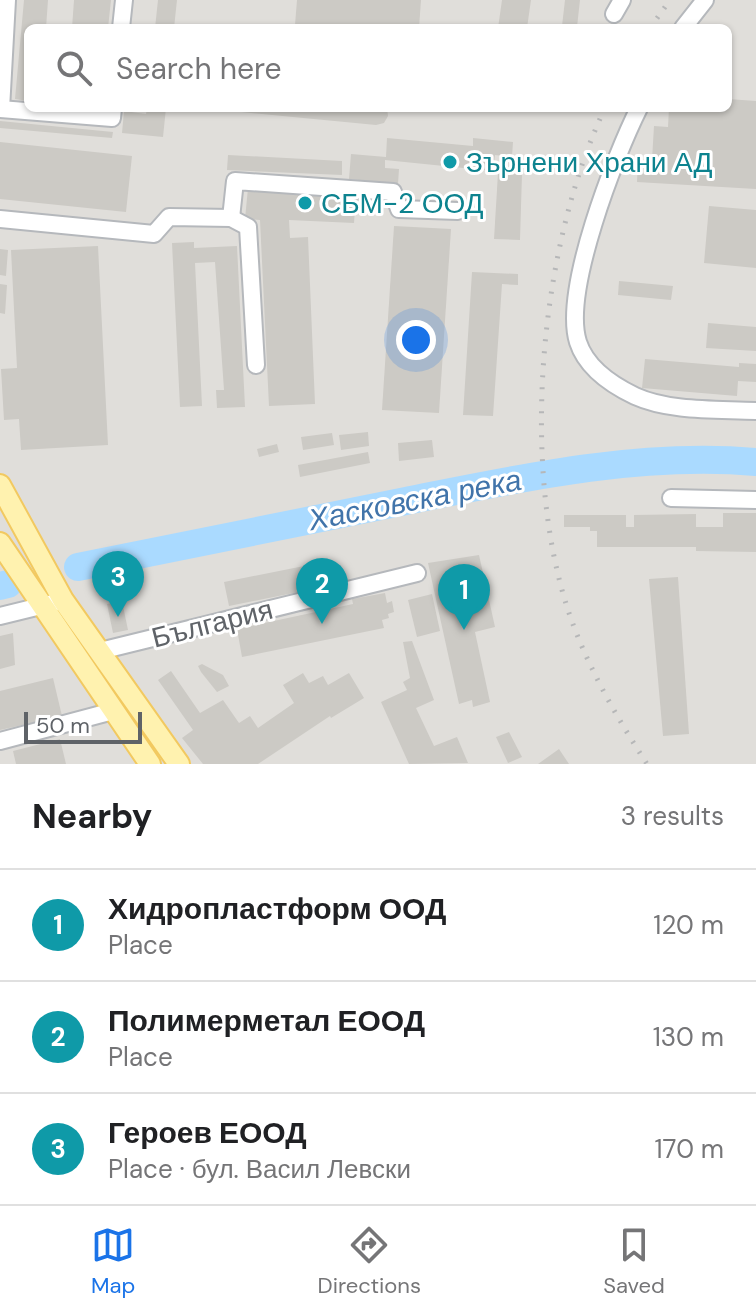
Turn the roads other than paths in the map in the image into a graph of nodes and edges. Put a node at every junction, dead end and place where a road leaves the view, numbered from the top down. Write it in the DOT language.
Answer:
graph roads {
  1 [pos="7,0"];
  2 [pos="124,0"];
  3 [pos="705,0"];
  4 [pos="121,24"];
  5 [pos="686,24"];
  6 [pos="0,109"];
  7 [pos="24,111"];
  8 [pos="37,112"];
  9 [pos="113,112"];
  10 [pos="637,112"];
  11 [pos="458,211"];
  12 [pos="231,218"];
  13 [pos="0,219"];
  14 [pos="256,365"];
  15 [pos="756,411"];
  16 [pos="0,485"];
  17 [pos="671,498"];
  18 [pos="756,500"];
  19 [pos="26,536"];
  20 [pos="0,543"];
  21 [pos="417,573"];
  22 [pos="63,600"];
  23 [pos="41,606"];
  24 [pos="0,616"];
  25 [pos="100,651"];
  26 [pos="113,711"];
  27 [pos="0,741"];
  28 [pos="150,764"];
  29 [pos="179,764"];
  1 -- 6 [label="street"];
  2 -- 4 [label="street"];
  3 -- 5 [label="street"];
  6 -- 7 [label="street"];
  8 -- 9 [label="street"];
  10 -- 15 [label="street"];
  11 -- 12 [label="street"];
  12 -- 13 [label="street"];
  12 -- 14 [label="street"];
  16 -- 19 [label="main road"];
  17 -- 18 [label="street"];
  19 -- 20 [label="street"];
  19 -- 22 [label="main road"];
  20 -- 23 [label="main road"];
  21 -- 25 [label="street, България"];
  22 -- 23 [label="street"];
  22 -- 25 [label="main road"];
  23 -- 24 [label="street"];
  23 -- 26 [label="main road"];
  25 -- 29 [label="main road"];
  26 -- 27 [label="street"];
  26 -- 28 [label="main road"];
}
